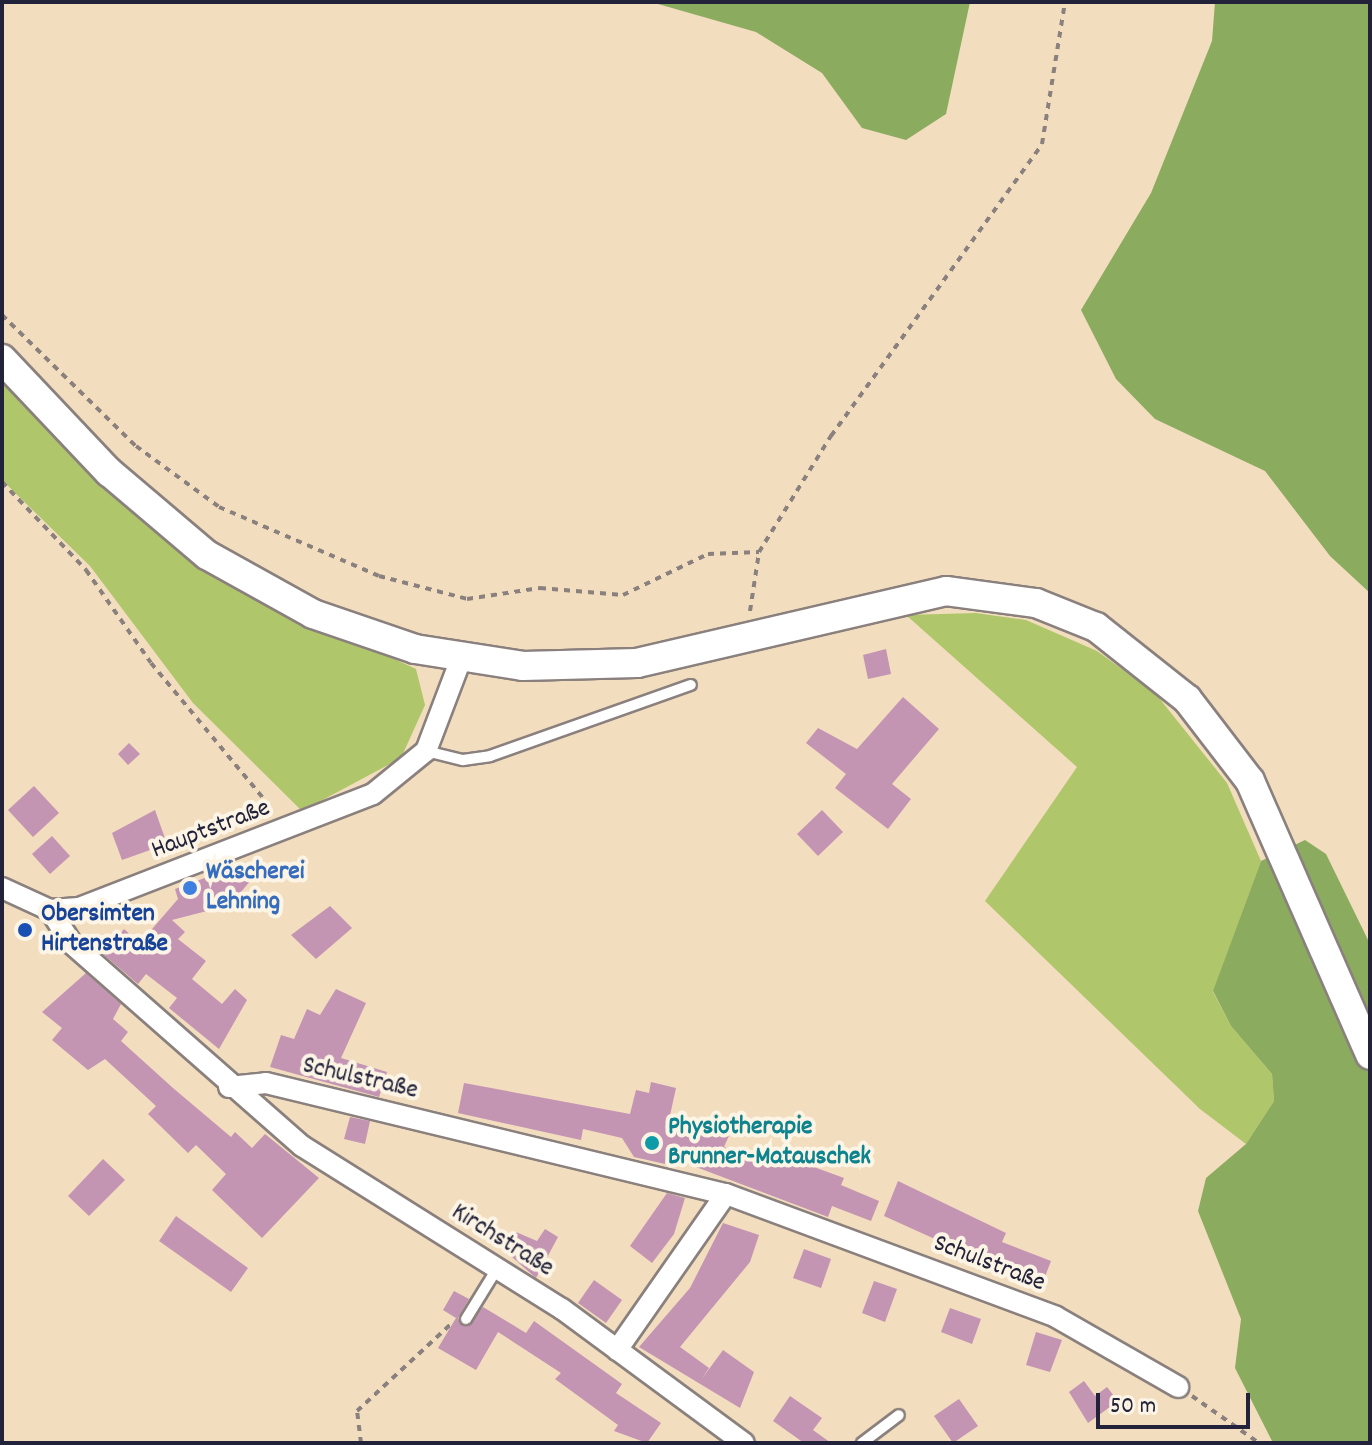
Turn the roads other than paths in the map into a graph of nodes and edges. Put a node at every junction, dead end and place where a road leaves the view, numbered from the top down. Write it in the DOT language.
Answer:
graph roads {
  1 [pos="2,359"];
  2 [pos="461,659"];
  3 [pos="691,685"];
  4 [pos="426,751"];
  5 [pos="2,888"];
  6 [pos="50,910"];
  7 [pos="1370,1055"];
  8 [pos="229,1087"];
  9 [pos="726,1194"];
  10 [pos="498,1267"];
  11 [pos="466,1319"];
  12 [pos="617,1350"];
  13 [pos="1178,1387"];
  14 [pos="899,1415"];
  15 [pos="744,1443"];
  16 [pos="862,1443"];
  1 -- 2 [label="main road"];
  2 -- 4 [label="street, Hauptstraße"];
  2 -- 7 [label="main road"];
  3 -- 4 [label="lane"];
  4 -- 6 [label="street, Hauptstraße"];
  5 -- 6 [label="street"];
  6 -- 8 [label="street"];
  8 -- 9 [label="street, Schulstraße"];
  8 -- 10 [label="street, Kirchstraße"];
  9 -- 12 [label="street"];
  9 -- 13 [label="street, Schulstraße"];
  10 -- 11 [label="lane"];
  10 -- 12 [label="street, Kirchstraße"];
  12 -- 15 [label="street, Kirchstraße"];
  14 -- 16 [label="lane"];
}
